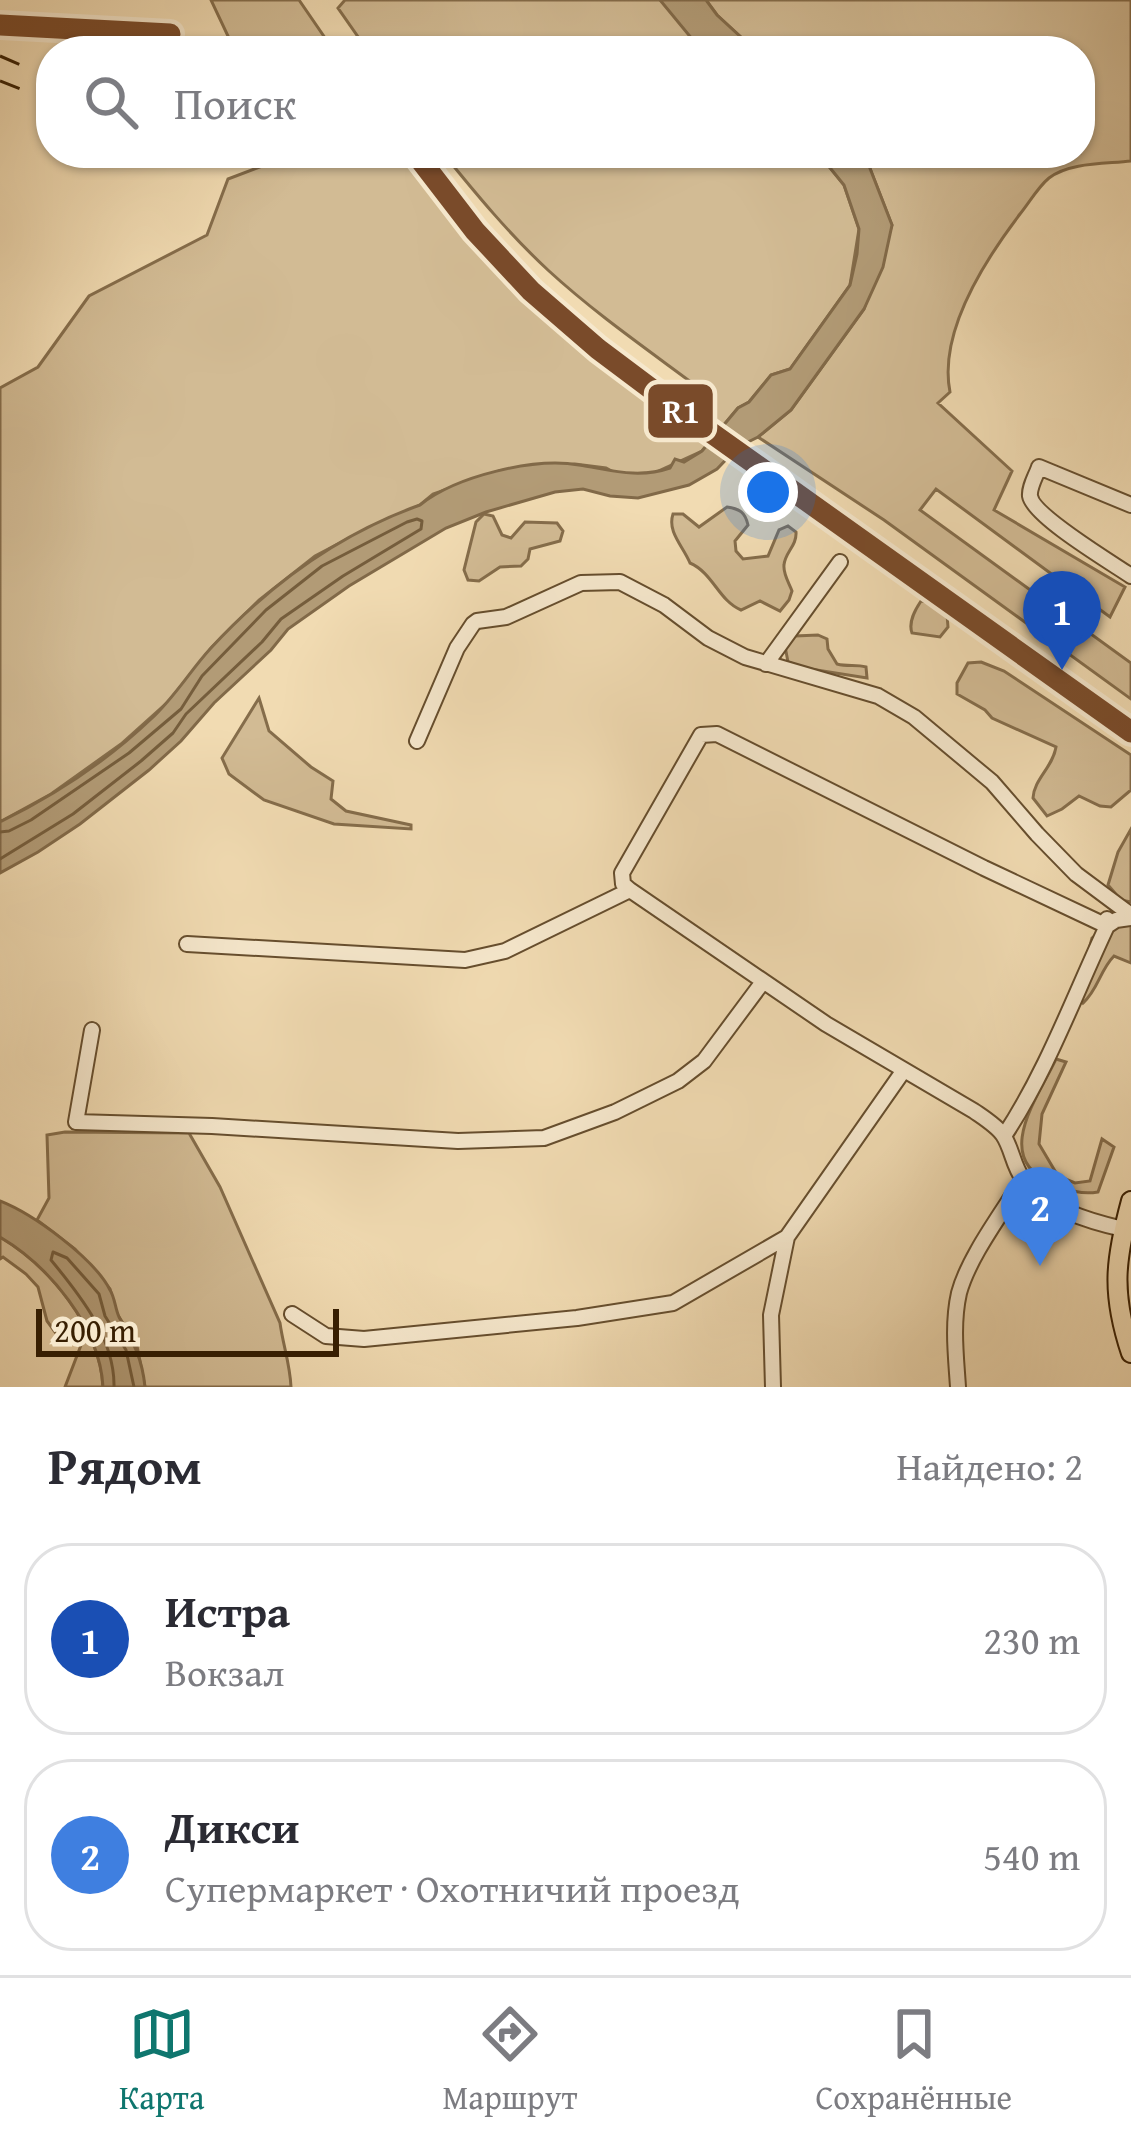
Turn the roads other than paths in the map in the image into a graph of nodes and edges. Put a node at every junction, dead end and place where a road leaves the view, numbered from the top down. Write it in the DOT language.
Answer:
graph roads {
  1 [pos="1131,506"];
  2 [pos="840,562"];
  3 [pos="1131,576"];
  4 [pos="766,664"];
  5 [pos="416,741"];
  6 [pos="630,890"];
  7 [pos="1108,899"];
  8 [pos="1131,916"];
  9 [pos="1107,926"];
  10 [pos="187,944"];
  11 [pos="762,982"];
  12 [pos="92,1030"];
  13 [pos="904,1070"];
  14 [pos="1004,1136"];
  15 [pos="1023,1179"];
  16 [pos="1131,1201"];
  17 [pos="1124,1229"];
  18 [pos="787,1237"];
  19 [pos="292,1314"];
  20 [pos="1131,1353"];
  21 [pos="773,1387"];
  22 [pos="958,1387"];
  1 -- 3 [label="street"];
  2 -- 4 [label="street"];
  4 -- 5 [label="street"];
  4 -- 7 [label="street"];
  6 -- 9 [label="street"];
  6 -- 10 [label="street"];
  6 -- 11 [label="street"];
  7 -- 8 [label="street"];
  7 -- 9 [label="street"];
  8 -- 9 [label="street"];
  9 -- 14 [label="street"];
  11 -- 12 [label="street"];
  11 -- 13 [label="street"];
  13 -- 14 [label="street"];
  13 -- 18 [label="street"];
  14 -- 15 [label="street"];
  15 -- 17 [label="street"];
  15 -- 22 [label="street"];
  16 -- 17 [label="main road"];
  17 -- 20 [label="main road"];
  18 -- 19 [label="street"];
  18 -- 21 [label="street"];
}
